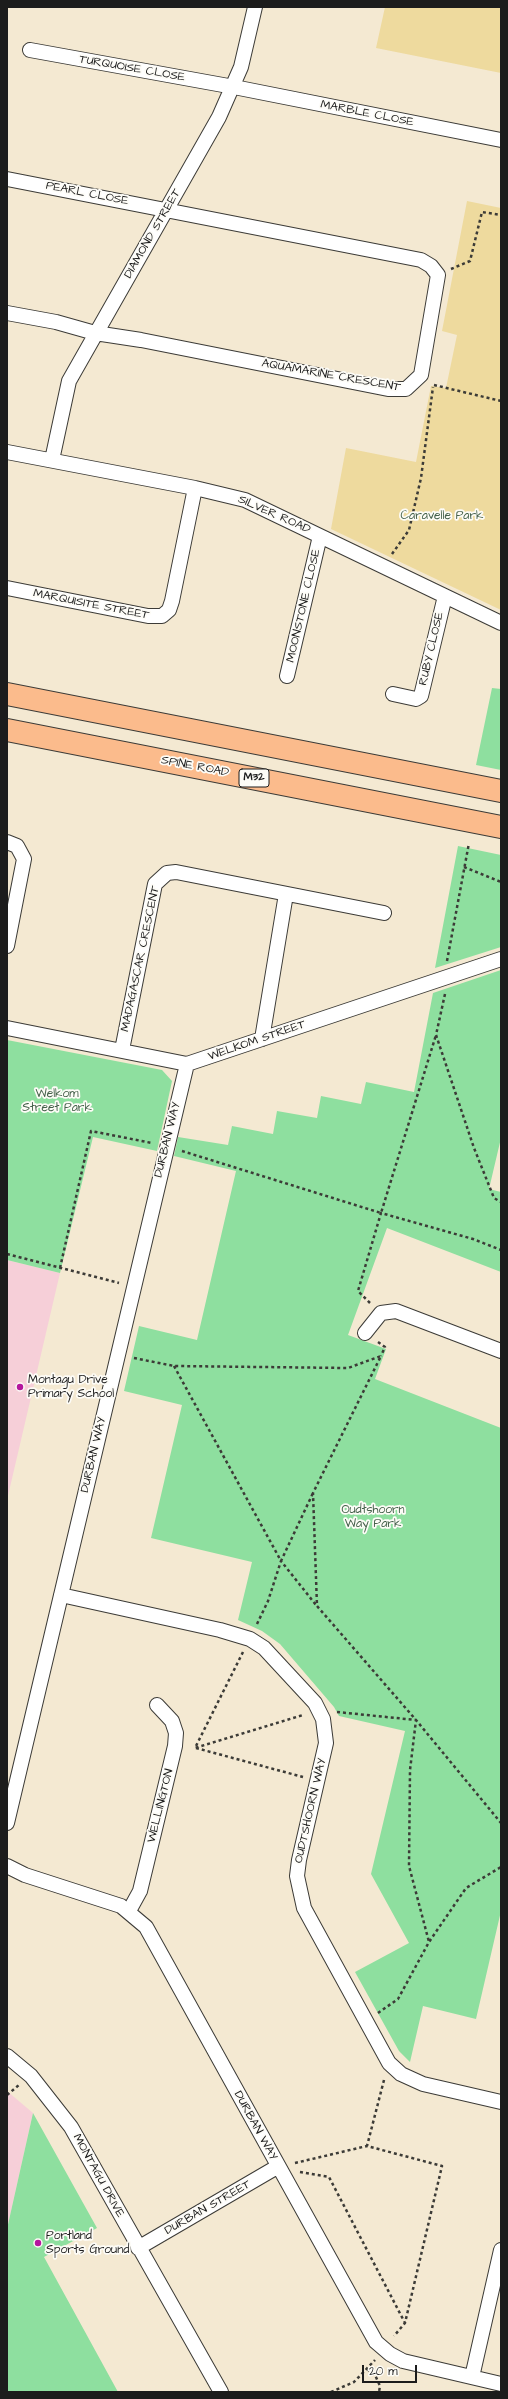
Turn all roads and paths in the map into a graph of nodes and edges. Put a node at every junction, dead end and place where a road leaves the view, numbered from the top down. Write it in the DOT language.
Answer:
graph roads {
  1 [pos="255,7"];
  2 [pos="30,50"];
  3 [pos="234,87"];
  4 [pos="501,140"];
  5 [pos="7,179"];
  6 [pos="168,210"];
  7 [pos="501,215"];
  8 [pos="438,275"];
  9 [pos="7,313"];
  10 [pos="95,333"];
  11 [pos="422,375"];
  12 [pos="433,385"];
  13 [pos="501,402"];
  14 [pos="7,452"];
  15 [pos="52,460"];
  16 [pos="195,488"];
  17 [pos="320,536"];
  18 [pos="379,564"];
  19 [pos="7,588"];
  20 [pos="445,596"];
  21 [pos="501,623"];
  22 [pos="287,676"];
  23 [pos="7,694"];
  24 [pos="393,694"];
  25 [pos="7,730"];
  26 [pos="501,791"];
  27 [pos="501,827"];
  28 [pos="7,842"];
  29 [pos="469,843"];
  30 [pos="464,868"];
  31 [pos="501,882"];
  32 [pos="286,894"];
  33 [pos="384,913"];
  34 [pos="7,946"];
  35 [pos="501,959"];
  36 [pos="444,978"];
  37 [pos="7,1028"];
  38 [pos="436,1035"];
  39 [pos="262,1039"];
  40 [pos="122,1050"];
  41 [pos="187,1064"];
  42 [pos="166,1146"];
  43 [pos="501,1202"];
  44 [pos="381,1214"];
  45 [pos="501,1250"];
  46 [pos="7,1254"];
  47 [pos="60,1268"];
  48 [pos="133,1286"];
  49 [pos="381,1313"];
  50 [pos="365,1333"];
  51 [pos="501,1351"];
  52 [pos="118,1353"];
  53 [pos="174,1366"];
  54 [pos="313,1492"];
  55 [pos="281,1561"];
  56 [pos="62,1595"];
  57 [pos="316,1606"];
  58 [pos="250,1639"];
  59 [pos="157,1704"];
  60 [pos="319,1710"];
  61 [pos="416,1720"];
  62 [pos="175,1746"];
  63 [pos="195,1748"];
  64 [pos="317,1781"];
  65 [pos="7,1823"];
  66 [pos="501,1823"];
  67 [pos="7,1866"];
  68 [pos="501,1867"];
  69 [pos="129,1911"];
  70 [pos="429,1942"];
  71 [pos="366,2022"];
  72 [pos="7,2056"];
  73 [pos="389,2063"];
  74 [pos="501,2102"];
  75 [pos="367,2146"];
  76 [pos="277,2167"];
  77 [pos="138,2248"];
  78 [pos="501,2250"];
  79 [pos="405,2323"];
  80 [pos="384,2350"];
  81 [pos="367,2369"];
  82 [pos="472,2377"];
  83 [pos="501,2384"];
  84 [pos="220,2392"];
  85 [pos="331,2392"];
  86 [pos="379,2392"];
  1 -- 3 [label="street, DIAMOND STREET"];
  2 -- 3 [label="street, TURQUOISE CLOSE"];
  3 -- 4 [label="street, MARBLE CLOSE"];
  3 -- 6 [label="street, DIAMOND STREET"];
  5 -- 6 [label="street, PEARL CLOSE"];
  6 -- 8 [label="street"];
  6 -- 10 [label="street, DIAMOND STREET"];
  7 -- 8 [label="path"];
  8 -- 11 [label="street"];
  9 -- 10 [label="street, AQUAMARINE CRESCENT"];
  10 -- 11 [label="street, AQUAMARINE CRESCENT"];
  10 -- 15 [label="street, DIAMOND STREET"];
  11 -- 12 [label="path"];
  12 -- 13 [label="path"];
  12 -- 18 [label="path"];
  14 -- 15 [label="street, SILVER ROAD"];
  15 -- 16 [label="street, SILVER ROAD"];
  16 -- 17 [label="street, SILVER ROAD"];
  16 -- 19 [label="street, MARQUISITE STREET"];
  17 -- 18 [label="street, SILVER ROAD"];
  17 -- 22 [label="street, MOONSTONE CLOSE"];
  18 -- 20 [label="street, SILVER ROAD"];
  20 -- 21 [label="street, SILVER ROAD"];
  20 -- 24 [label="street, RUBY CLOSE"];
  23 -- 26 [label="main road"];
  25 -- 27 [label="main road, SPINE ROAD / M32"];
  28 -- 34 [label="street"];
  29 -- 30 [label="path"];
  30 -- 31 [label="path"];
  30 -- 36 [label="path"];
  32 -- 33 [label="street, MADAGASCAR CRESCENT"];
  32 -- 39 [label="street"];
  32 -- 40 [label="street, MADAGASCAR CRESCENT"];
  35 -- 36 [label="street, WELKOM STREET"];
  36 -- 38 [label="path"];
  36 -- 39 [label="street, WELKOM STREET"];
  37 -- 40 [label="street"];
  38 -- 43 [label="path"];
  38 -- 44 [label="path"];
  39 -- 41 [label="street, WELKOM STREET"];
  40 -- 41 [label="street"];
  41 -- 42 [label="street, DURBAN WAY"];
  42 -- 44 [label="path"];
  42 -- 47 [label="path"];
  42 -- 48 [label="street, DURBAN WAY"];
  44 -- 45 [label="path"];
  44 -- 49 [label="path"];
  46 -- 47 [label="path"];
  47 -- 48 [label="path"];
  48 -- 52 [label="street, DURBAN WAY"];
  49 -- 50 [label="street"];
  49 -- 51 [label="street"];
  52 -- 53 [label="path"];
  52 -- 56 [label="street, DURBAN WAY"];
  53 -- 54 [label="path"];
  53 -- 55 [label="path"];
  54 -- 55 [label="path"];
  54 -- 57 [label="path"];
  55 -- 57 [label="path"];
  55 -- 58 [label="path"];
  56 -- 58 [label="street, OUDTSHOORN WAY"];
  56 -- 65 [label="street, DURBAN WAY"];
  57 -- 61 [label="path"];
  58 -- 60 [label="street, OUDTSHOORN WAY"];
  58 -- 63 [label="path"];
  59 -- 62 [label="street, WELLINGTON"];
  60 -- 61 [label="path"];
  60 -- 63 [label="path"];
  60 -- 64 [label="street, OUDTSHOORN WAY"];
  61 -- 66 [label="path"];
  61 -- 70 [label="path"];
  62 -- 63 [label="path"];
  62 -- 69 [label="street, WELLINGTON"];
  63 -- 64 [label="path"];
  64 -- 71 [label="street, OUDTSHOORN WAY"];
  67 -- 69 [label="street, DURBAN WAY"];
  68 -- 70 [label="path"];
  69 -- 76 [label="street, DURBAN WAY"];
  70 -- 71 [label="path"];
  71 -- 73 [label="street, OUDTSHOORN WAY"];
  72 -- 77 [label="street, MONTAGU DRIVE"];
  73 -- 74 [label="street, OUDTSHOORN WAY"];
  73 -- 75 [label="path"];
  75 -- 76 [label="path"];
  75 -- 79 [label="path"];
  76 -- 77 [label="street, DURBAN STREET"];
  76 -- 79 [label="path"];
  76 -- 80 [label="street, DURBAN WAY"];
  77 -- 84 [label="street, MONTAGU DRIVE"];
  78 -- 82 [label="street"];
  79 -- 80 [label="path"];
  80 -- 81 [label="path"];
  80 -- 82 [label="street, DURBAN WAY"];
  81 -- 85 [label="path"];
  81 -- 86 [label="path"];
  82 -- 83 [label="street, DURBAN WAY"];
}
